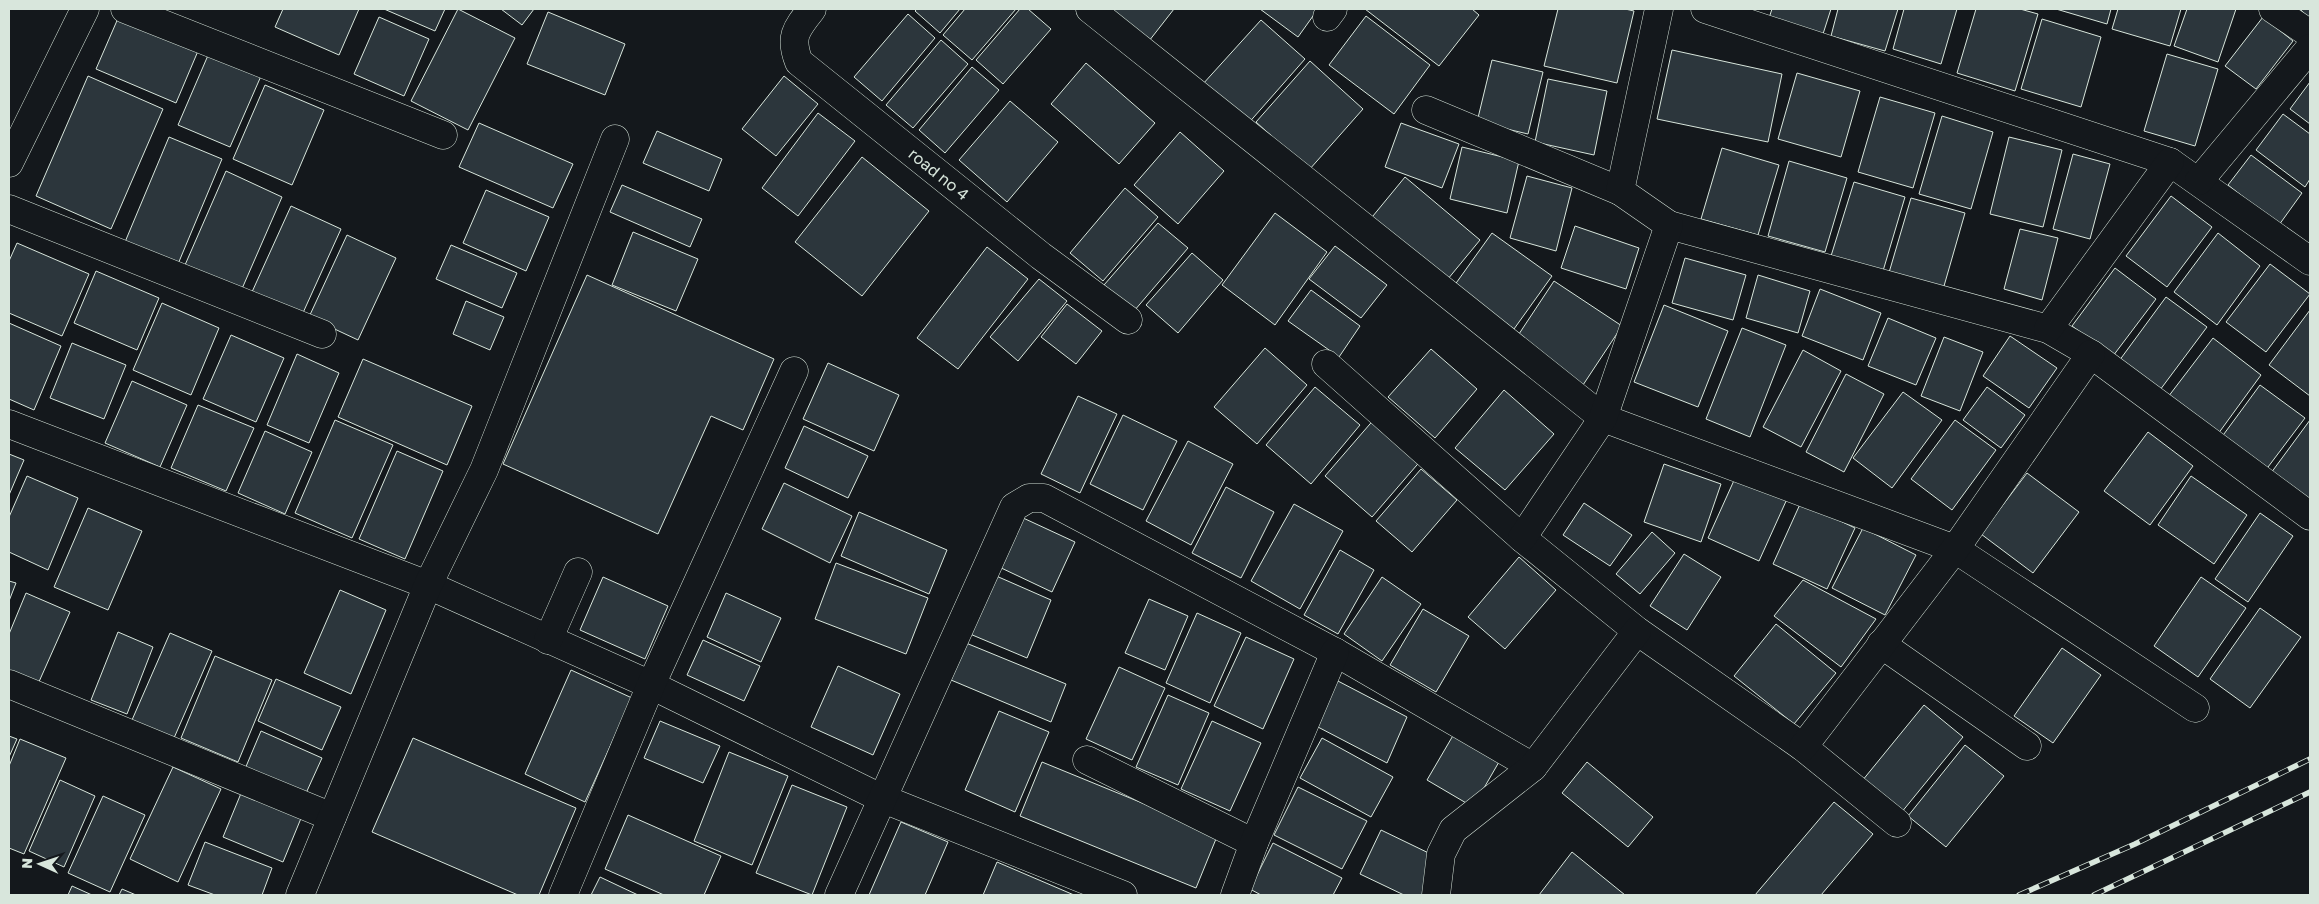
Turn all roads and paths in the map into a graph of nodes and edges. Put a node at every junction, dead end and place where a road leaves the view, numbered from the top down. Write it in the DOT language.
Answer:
graph roads {
  1 [pos="85,9"];
  2 [pos="125,9"];
  3 [pos="812,9"];
  4 [pos="1090,9"];
  5 [pos="1659,9"];
  6 [pos="1704,9"];
  7 [pos="2273,9"];
  8 [pos="2310,34"];
  9 [pos="2310,48"];
  10 [pos="1426,110"];
  11 [pos="443,136"];
  12 [pos="615,139"];
  13 [pos="2170,162"];
  14 [pos="9,163"];
  15 [pos="2199,181"];
  16 [pos="1620,191"];
  17 [pos="9,208"];
  18 [pos="1669,225"];
  19 [pos="2310,261"];
  20 [pos="1128,320"];
  21 [pos="2048,329"];
  22 [pos="322,334"];
  23 [pos="2091,354"];
  24 [pos="1326,364"];
  25 [pos="794,371"];
  26 [pos="1603,418"];
  27 [pos="9,424"];
  28 [pos="2310,516"];
  29 [pos="1522,538"];
  30 [pos="1955,549"];
  31 [pos="578,572"];
  32 [pos="428,585"];
  33 [pos="1637,631"];
  34 [pos="548,640"];
  35 [pos="1881,644"];
  36 [pos="1335,652"];
  37 [pos="9,684"];
  38 [pos="651,685"];
  39 [pos="2195,708"];
  40 [pos="2027,746"];
  41 [pos="1803,747"];
  42 [pos="1087,760"];
  43 [pos="1533,768"];
  44 [pos="882,798"];
  45 [pos="332,817"];
  46 [pos="1897,823"];
  47 [pos="1254,843"];
  48 [pos="1116,894"];
  49 [pos="300,895"];
  50 [pos="563,895"];
  51 [pos="839,895"];
  52 [pos="1234,895"];
  53 [pos="1436,895"];
  1 -- 14 [label="street"];
  2 -- 11 [label="street"];
  3 -- 20 [label="street, road no 4"];
  4 -- 26 [label="street"];
  5 -- 16 [label="street"];
  6 -- 13 [label="street"];
  7 -- 8 [label="street"];
  9 -- 15 [label="street"];
  10 -- 16 [label="street"];
  12 -- 32 [label="street"];
  13 -- 15 [label="street"];
  13 -- 21 [label="street"];
  15 -- 19 [label="street"];
  16 -- 18 [label="street"];
  17 -- 22 [label="street"];
  18 -- 21 [label="street"];
  18 -- 26 [label="street"];
  21 -- 23 [label="street"];
  23 -- 28 [label="street"];
  23 -- 30 [label="street"];
  24 -- 29 [label="street"];
  25 -- 38 [label="street"];
  26 -- 29 [label="street"];
  26 -- 30 [label="street"];
  27 -- 32 [label="street"];
  29 -- 33 [label="street"];
  30 -- 35 [label="street"];
  30 -- 39 [label="street"];
  31 -- 34 [label="street"];
  32 -- 34 [label="street"];
  32 -- 45 [label="street"];
  33 -- 41 [label="street"];
  33 -- 43 [label="street"];
  34 -- 38 [label="street"];
  35 -- 40 [label="street"];
  35 -- 41 [label="street"];
  36 -- 43 [label="street"];
  36 -- 44 [label="street"];
  36 -- 47 [label="street"];
  37 -- 45 [label="street"];
  38 -- 44 [label="street"];
  38 -- 50 [label="street"];
  41 -- 46 [label="street"];
  42 -- 47 [label="street"];
  43 -- 53 [label="street"];
  44 -- 48 [label="street"];
  44 -- 51 [label="street"];
  45 -- 49 [label="street"];
  47 -- 52 [label="street"];
}
